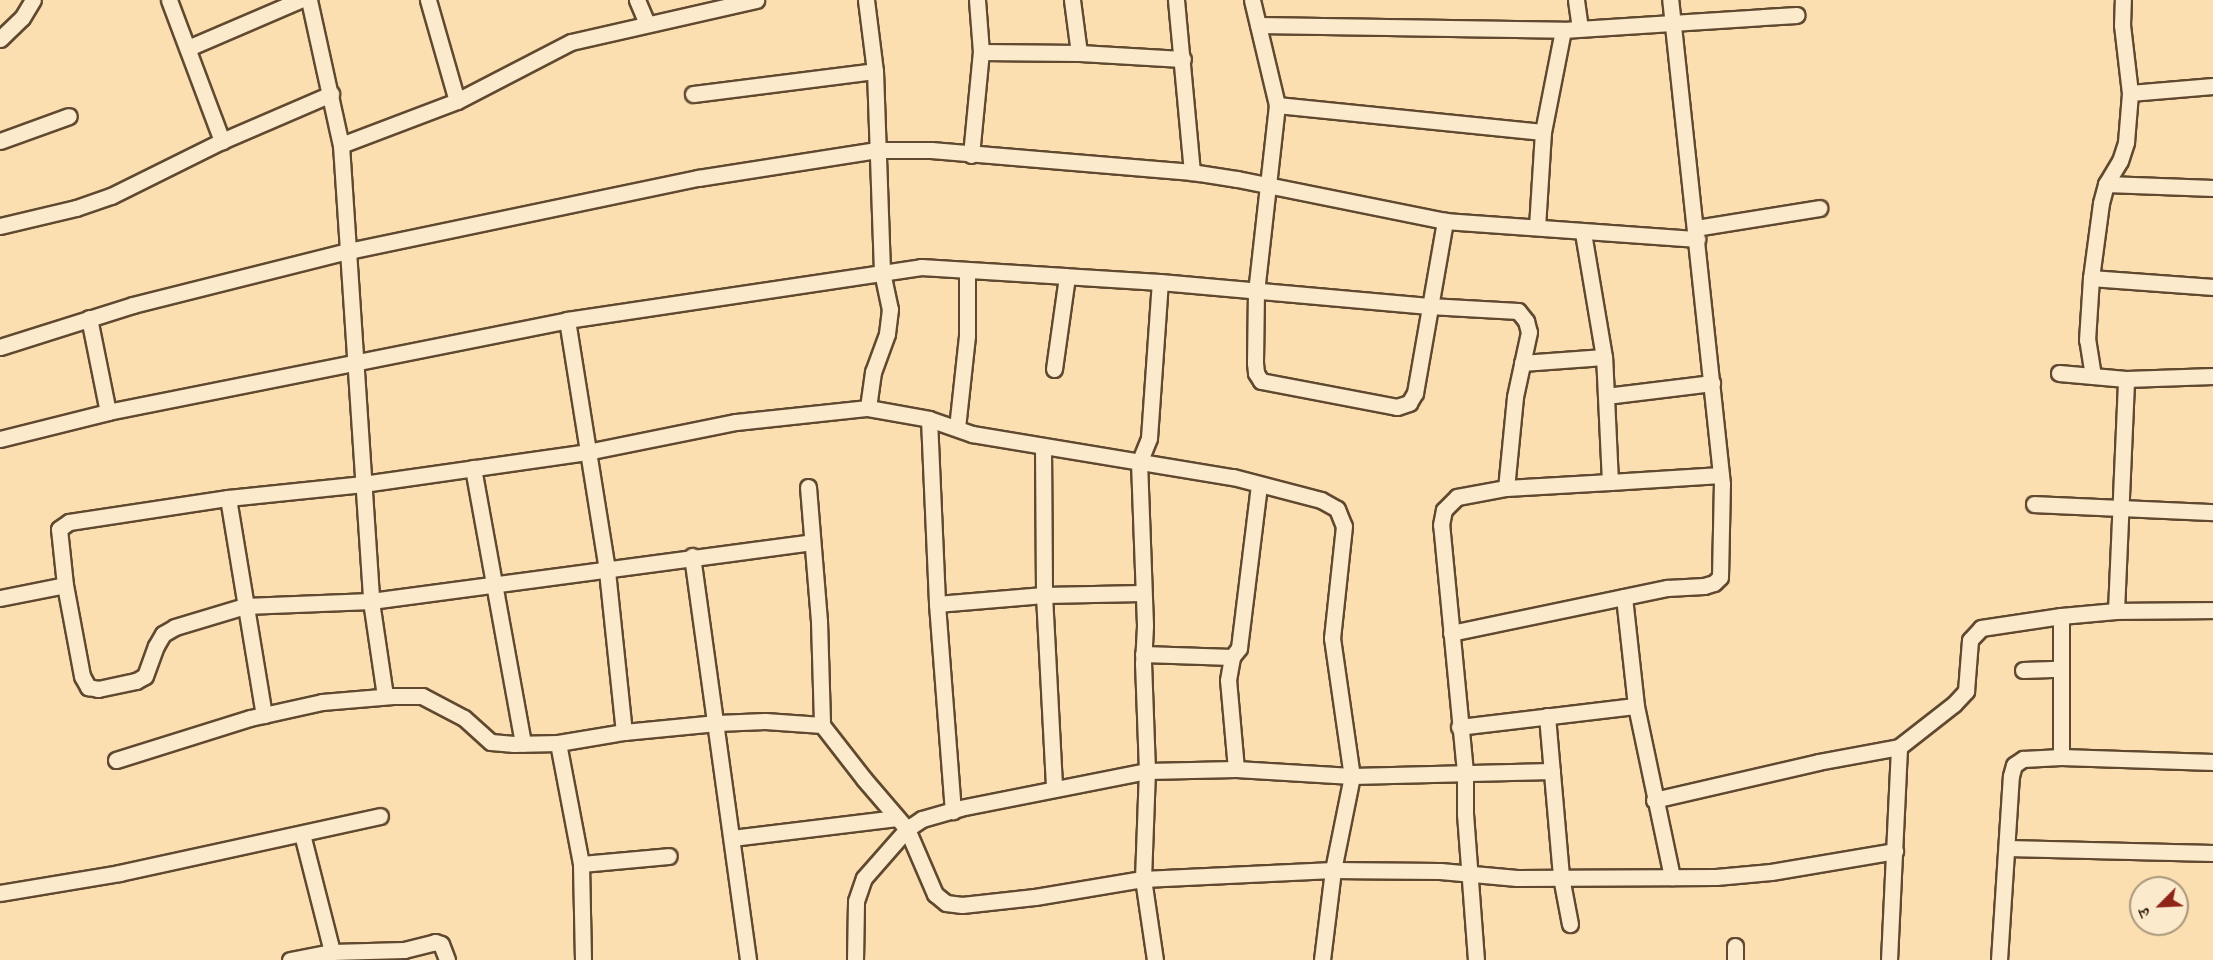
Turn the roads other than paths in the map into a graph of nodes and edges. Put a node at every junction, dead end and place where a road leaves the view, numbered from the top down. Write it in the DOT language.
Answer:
graph roads {
  1 [pos="33,0"];
  2 [pos="169,0"];
  3 [pos="300,0"];
  4 [pos="309,0"];
  5 [pos="428,0"];
  6 [pos="637,0"];
  7 [pos="756,0"];
  8 [pos="866,0"];
  9 [pos="977,0"];
  10 [pos="1072,0"];
  11 [pos="1176,0"];
  12 [pos="1252,0"];
  13 [pos="1576,0"];
  14 [pos="1670,0"];
  15 [pos="2123,0"];
  16 [pos="1797,15"];
  17 [pos="647,24"];
  18 [pos="1674,24"];
  19 [pos="1257,25"];
  20 [pos="1580,28"];
  21 [pos="1563,30"];
  22 [pos="0,39"];
  23 [pos="188,48"];
  24 [pos="981,52"];
  25 [pos="1079,52"];
  26 [pos="1183,59"];
  27 [pos="875,71"];
  28 [pos="2213,86"];
  29 [pos="2130,93"];
  30 [pos="331,94"];
  31 [pos="693,94"];
  32 [pos="457,101"];
  33 [pos="1277,105"];
  34 [pos="69,116"];
  35 [pos="1543,132"];
  36 [pos="0,141"];
  37 [pos="222,141"];
  38 [pos="341,145"];
  39 [pos="877,150"];
  40 [pos="971,155"];
  41 [pos="1192,172"];
  42 [pos="1266,184"];
  43 [pos="2106,184"];
  44 [pos="2213,188"];
  45 [pos="1819,208"];
  46 [pos="1445,221"];
  47 [pos="0,226"];
  48 [pos="1537,227"];
  49 [pos="1583,232"];
  50 [pos="1697,234"];
  51 [pos="348,251"];
  52 [pos="967,270"];
  53 [pos="882,272"];
  54 [pos="1068,277"];
  55 [pos="2091,278"];
  56 [pos="1160,282"];
  57 [pos="2213,287"];
  58 [pos="1256,291"];
  59 [pos="1429,306"];
  60 [pos="89,318"];
  61 [pos="567,320"];
  62 [pos="0,348"];
  63 [pos="1604,357"];
  64 [pos="356,362"];
  65 [pos="1522,363"];
  66 [pos="1054,369"];
  67 [pos="2059,373"];
  68 [pos="2093,376"];
  69 [pos="2213,376"];
  70 [pos="2126,379"];
  71 [pos="1712,383"];
  72 [pos="1606,396"];
  73 [pos="868,408"];
  74 [pos="108,412"];
  75 [pos="929,419"];
  76 [pos="957,429"];
  77 [pos="0,439"];
  78 [pos="1043,447"];
  79 [pos="587,452"];
  80 [pos="1139,463"];
  81 [pos="473,468"];
  82 [pos="1721,475"];
  83 [pos="1610,482"];
  84 [pos="363,484"];
  85 [pos="1259,486"];
  86 [pos="808,487"];
  87 [pos="1506,488"];
  88 [pos="228,498"];
  89 [pos="2034,504"];
  90 [pos="2121,509"];
  91 [pos="2213,512"];
  92 [pos="812,542"];
  93 [pos="692,556"];
  94 [pos="607,571"];
  95 [pos="65,585"];
  96 [pos="495,586"];
  97 [pos="1142,593"];
  98 [pos="1044,596"];
  99 [pos="1624,597"];
  100 [pos="0,598"];
  101 [pos="371,601"];
  102 [pos="938,604"];
  103 [pos="245,606"];
  104 [pos="2213,610"];
  105 [pos="2116,611"];
  106 [pos="2061,616"];
  107 [pos="1451,633"];
  108 [pos="1143,654"];
  109 [pos="1232,657"];
  110 [pos="2059,669"];
  111 [pos="2023,670"];
  112 [pos="385,696"];
  113 [pos="1636,706"];
  114 [pos="264,715"];
  115 [pos="1548,716"];
  116 [pos="717,723"];
  117 [pos="822,724"];
  118 [pos="1459,727"];
  119 [pos="624,732"];
  120 [pos="558,743"];
  121 [pos="523,744"];
  122 [pos="1899,747"];
  123 [pos="2061,757"];
  124 [pos="116,760"];
  125 [pos="2213,762"];
  126 [pos="1236,769"];
  127 [pos="1147,771"];
  128 [pos="1552,771"];
  129 [pos="1466,772"];
  130 [pos="1352,776"];
  131 [pos="1054,789"];
  132 [pos="1654,800"];
  133 [pos="953,811"];
  134 [pos="380,816"];
  135 [pos="902,824"];
  136 [pos="302,834"];
  137 [pos="732,838"];
  138 [pos="2007,848"];
  139 [pos="1895,851"];
  140 [pos="2213,853"];
  141 [pos="669,856"];
  142 [pos="581,864"];
  143 [pos="1333,870"];
  144 [pos="1471,873"];
  145 [pos="1672,877"];
  146 [pos="1561,878"];
  147 [pos="1143,879"];
  148 [pos="0,893"];
  149 [pos="1570,924"];
  150 [pos="332,952"];
  151 [pos="403,955"];
  152 [pos="290,960"];
  153 [pos="447,960"];
  154 [pos="583,960"];
  155 [pos="748,960"];
  156 [pos="855,960"];
  157 [pos="1155,960"];
  158 [pos="1322,960"];
  159 [pos="1476,960"];
  160 [pos="1889,960"];
  161 [pos="1999,960"];
  1 -- 22 [label="street"];
  2 -- 23 [label="street"];
  3 -- 23 [label="street"];
  4 -- 30 [label="street"];
  5 -- 32 [label="street"];
  6 -- 17 [label="street"];
  7 -- 17 [label="street"];
  8 -- 27 [label="street"];
  9 -- 24 [label="street"];
  10 -- 25 [label="street"];
  11 -- 26 [label="street"];
  12 -- 19 [label="street"];
  13 -- 20 [label="street"];
  14 -- 18 [label="street"];
  15 -- 29 [label="street"];
  16 -- 18 [label="street"];
  17 -- 32 [label="street"];
  18 -- 20 [label="street"];
  18 -- 50 [label="street"];
  19 -- 21 [label="street"];
  19 -- 33 [label="street"];
  20 -- 21 [label="street"];
  21 -- 35 [label="street"];
  23 -- 37 [label="street"];
  24 -- 25 [label="street"];
  24 -- 40 [label="street"];
  25 -- 26 [label="street"];
  26 -- 41 [label="street"];
  27 -- 31 [label="street"];
  27 -- 39 [label="street"];
  28 -- 29 [label="street"];
  29 -- 43 [label="street"];
  30 -- 37 [label="street"];
  30 -- 38 [label="street"];
  32 -- 38 [label="street"];
  33 -- 35 [label="street"];
  33 -- 42 [label="street"];
  34 -- 36 [label="street"];
  35 -- 48 [label="street"];
  37 -- 47 [label="street"];
  38 -- 51 [label="street"];
  39 -- 40 [label="street"];
  39 -- 51 [label="street"];
  39 -- 53 [label="street"];
  40 -- 41 [label="street"];
  41 -- 42 [label="street"];
  42 -- 46 [label="street"];
  42 -- 58 [label="street"];
  43 -- 44 [label="street"];
  43 -- 55 [label="street"];
  45 -- 50 [label="street"];
  46 -- 48 [label="street"];
  46 -- 59 [label="street"];
  48 -- 49 [label="street"];
  49 -- 50 [label="street"];
  49 -- 63 [label="street"];
  50 -- 71 [label="street"];
  51 -- 60 [label="street"];
  51 -- 64 [label="street"];
  52 -- 53 [label="street"];
  52 -- 54 [label="street"];
  52 -- 76 [label="street"];
  53 -- 61 [label="street"];
  53 -- 73 [label="street"];
  54 -- 56 [label="street"];
  54 -- 66 [label="street"];
  55 -- 57 [label="street"];
  55 -- 68 [label="street"];
  56 -- 58 [label="street"];
  56 -- 80 [label="street"];
  58 -- 59 [label="street"];
  58 -- 59 [label="street"];
  59 -- 65 [label="street"];
  60 -- 62 [label="street"];
  60 -- 74 [label="street"];
  61 -- 64 [label="street"];
  61 -- 79 [label="street"];
  63 -- 65 [label="street"];
  63 -- 72 [label="street"];
  64 -- 74 [label="street"];
  64 -- 84 [label="street"];
  65 -- 87 [label="street"];
  67 -- 68 [label="street"];
  68 -- 70 [label="street"];
  69 -- 70 [label="street"];
  70 -- 90 [label="street"];
  71 -- 72 [label="street"];
  71 -- 82 [label="street"];
  72 -- 83 [label="street"];
  73 -- 75 [label="street"];
  73 -- 79 [label="street"];
  74 -- 77 [label="street"];
  75 -- 76 [label="street"];
  75 -- 102 [label="street"];
  76 -- 78 [label="street"];
  78 -- 80 [label="street"];
  78 -- 98 [label="street"];
  79 -- 81 [label="street"];
  79 -- 94 [label="street"];
  80 -- 85 [label="street"];
  80 -- 97 [label="street"];
  81 -- 84 [label="street"];
  81 -- 96 [label="street"];
  82 -- 83 [label="street"];
  82 -- 99 [label="street"];
  83 -- 87 [label="street"];
  84 -- 88 [label="street"];
  84 -- 101 [label="street"];
  85 -- 109 [label="street"];
  85 -- 130 [label="street"];
  86 -- 92 [label="street"];
  87 -- 107 [label="street"];
  88 -- 95 [label="street"];
  88 -- 103 [label="street"];
  89 -- 90 [label="street"];
  90 -- 91 [label="street"];
  90 -- 105 [label="street"];
  92 -- 93 [label="street"];
  92 -- 117 [label="street"];
  93 -- 94 [label="street"];
  93 -- 116 [label="street"];
  94 -- 96 [label="street"];
  94 -- 119 [label="street"];
  95 -- 100 [label="street"];
  95 -- 103 [label="street"];
  96 -- 101 [label="street"];
  96 -- 121 [label="street"];
  97 -- 98 [label="street"];
  97 -- 108 [label="street"];
  98 -- 102 [label="street"];
  98 -- 131 [label="street"];
  99 -- 107 [label="street"];
  99 -- 113 [label="street"];
  101 -- 103 [label="street"];
  101 -- 112 [label="street"];
  102 -- 133 [label="street"];
  103 -- 114 [label="street"];
  104 -- 105 [label="street"];
  105 -- 106 [label="street"];
  106 -- 110 [label="street"];
  106 -- 122 [label="street"];
  107 -- 118 [label="street"];
  108 -- 109 [label="street"];
  108 -- 127 [label="street"];
  109 -- 126 [label="street"];
  110 -- 111 [label="street"];
  110 -- 123 [label="street"];
  112 -- 114 [label="street"];
  112 -- 121 [label="street"];
  113 -- 115 [label="street"];
  113 -- 132 [label="street"];
  114 -- 124 [label="street"];
  115 -- 118 [label="street"];
  115 -- 128 [label="street"];
  116 -- 117 [label="street"];
  116 -- 119 [label="street"];
  116 -- 137 [label="street"];
  117 -- 135 [label="street"];
  118 -- 129 [label="street"];
  119 -- 120 [label="street"];
  120 -- 121 [label="street"];
  120 -- 142 [label="street"];
  122 -- 132 [label="street"];
  122 -- 139 [label="street"];
  123 -- 125 [label="street"];
  123 -- 138 [label="street"];
  126 -- 127 [label="street"];
  126 -- 130 [label="street"];
  127 -- 131 [label="street"];
  127 -- 147 [label="street"];
  128 -- 129 [label="street"];
  128 -- 146 [label="street"];
  129 -- 130 [label="street"];
  129 -- 144 [label="street"];
  130 -- 143 [label="street"];
  131 -- 133 [label="street"];
  132 -- 145 [label="street"];
  133 -- 135 [label="street"];
  134 -- 136 [label="street"];
  135 -- 137 [label="street"];
  135 -- 147 [label="street"];
  135 -- 156 [label="street"];
  136 -- 148 [label="street"];
  136 -- 150 [label="street"];
  137 -- 155 [label="street"];
  138 -- 140 [label="street"];
  138 -- 161 [label="street"];
  139 -- 145 [label="street"];
  139 -- 160 [label="street"];
  141 -- 142 [label="street"];
  142 -- 154 [label="street"];
  143 -- 144 [label="street"];
  143 -- 147 [label="street"];
  143 -- 158 [label="street"];
  144 -- 146 [label="street"];
  144 -- 159 [label="street"];
  145 -- 146 [label="street"];
  146 -- 149 [label="street"];
  147 -- 157 [label="street"];
  150 -- 151 [label="street"];
  150 -- 152 [label="street"];
  151 -- 153 [label="street"];
}
